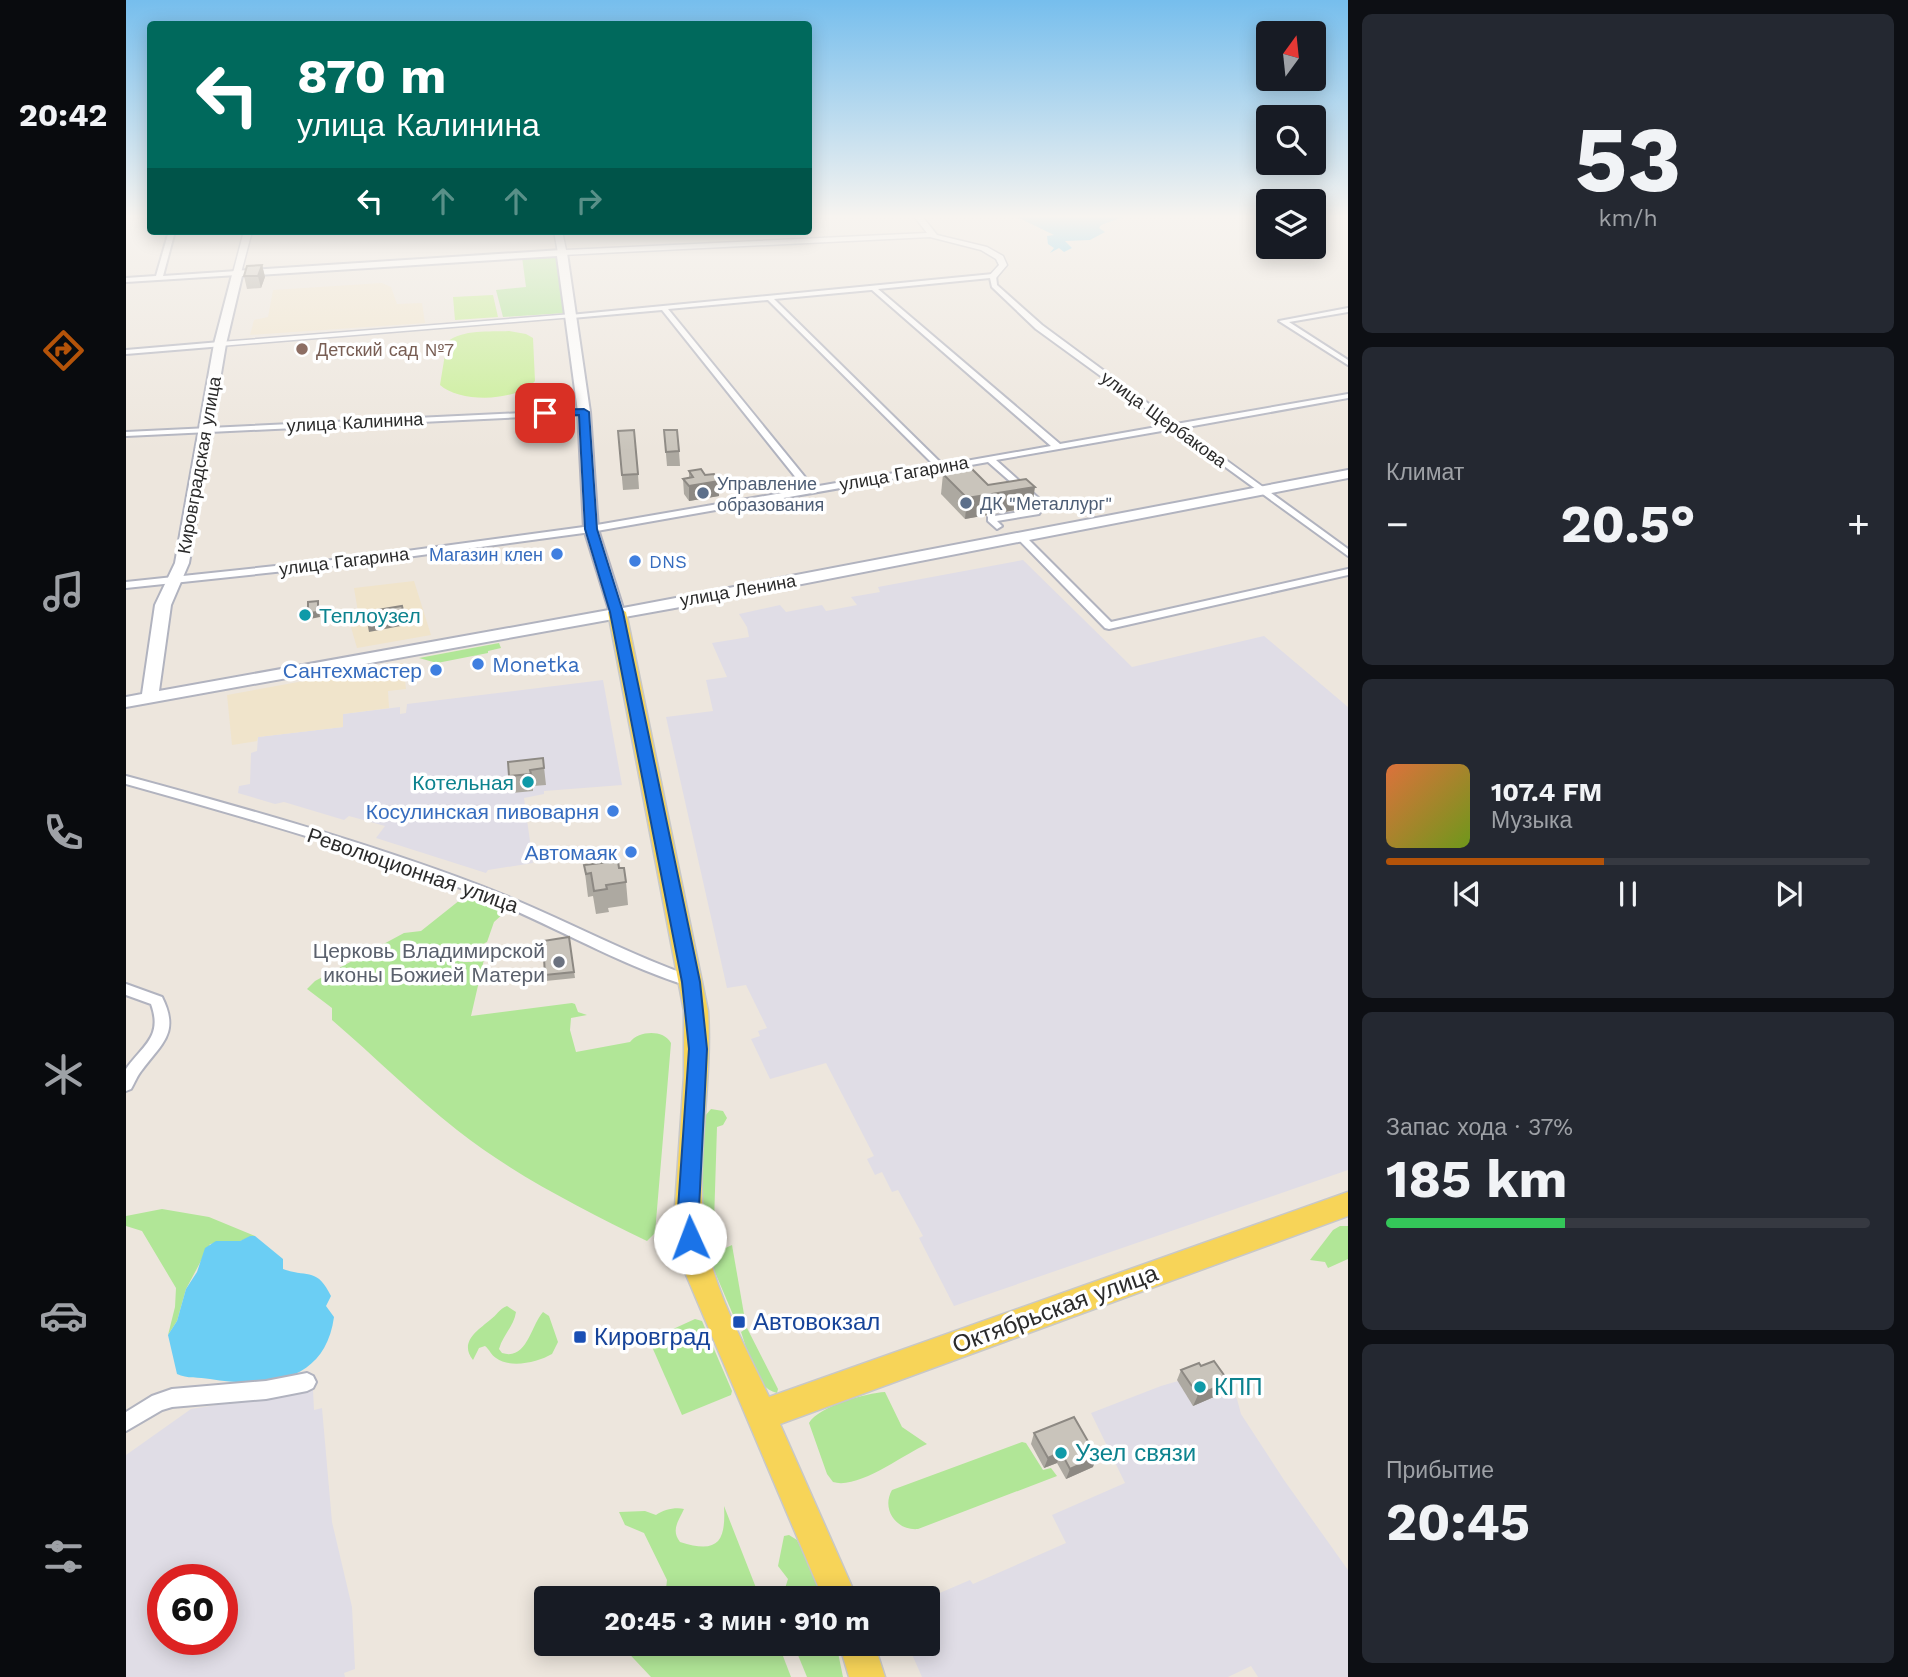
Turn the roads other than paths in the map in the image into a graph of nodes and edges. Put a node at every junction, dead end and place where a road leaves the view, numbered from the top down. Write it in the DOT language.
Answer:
graph roads {
  1 [pos="232,294"];
  2 [pos="569,294"];
  3 [pos="819,294"];
  4 [pos="880,294"];
  5 [pos="1003,294"];
  6 [pos="770,299"];
  7 [pos="664,308"];
  8 [pos="1348,310"];
  9 [pos="572,316"];
  10 [pos="220,344"];
  11 [pos="126,352"];
  12 [pos="1348,363"];
  13 [pos="1348,396"];
  14 [pos="584,412"];
  15 [pos="1176,427"];
  16 [pos="205,430"];
  17 [pos="126,434"];
  18 [pos="1059,447"];
  19 [pos="990,459"];
  20 [pos="941,467"];
  21 [pos="1348,474"];
  22 [pos="810,489"];
  23 [pos="1262,490"];
  24 [pos="997,526"];
  25 [pos="591,529"];
  26 [pos="1020,537"];
  27 [pos="1348,553"];
  28 [pos="1348,572"];
  29 [pos="173,580"];
  30 [pos="126,585"];
  31 [pos="617,612"];
  32 [pos="150,697"];
  33 [pos="126,702"];
  34 [pos="126,780"];
  35 [pos="691,982"];
  36 [pos="126,989"];
  37 [pos="157,1001"];
  38 [pos="126,1084"];
  39 [pos="1348,1204"];
  40 [pos="307,1382"];
  41 [pos="762,1415"];
  42 [pos="126,1422"];
  43 [pos="835,1586"];
  44 [pos="860,1656"];
  45 [pos="867,1677"];
  1 -- 10 [label="main road, Кировградская улица"];
  2 -- 9 [label="main road"];
  3 -- 6 [label="street"];
  4 -- 18 [label="street"];
  5 -- 15 [label="street, улица Щербакова"];
  6 -- 7 [label="street"];
  6 -- 20 [label="street"];
  7 -- 9 [label="street"];
  7 -- 22 [label="street"];
  8 -- 12 [label="street"];
  9 -- 10 [label="street"];
  9 -- 14 [label="main road"];
  10 -- 11 [label="street"];
  10 -- 16 [label="main road, Кировградская улица"];
  13 -- 15 [label="street, улица Гагарина"];
  14 -- 16 [label="street, улица Калинина"];
  14 -- 25 [label="main road"];
  15 -- 18 [label="street, улица Гагарина"];
  15 -- 23 [label="street, улица Щербакова"];
  16 -- 17 [label="street, улица Калинина"];
  16 -- 29 [label="main road, Кировградская улица"];
  18 -- 19 [label="street, улица Гагарина"];
  19 -- 20 [label="street, улица Гагарина"];
  19 -- 24 [label="street"];
  20 -- 22 [label="street, улица Гагарина"];
  21 -- 23 [label="main road, улица Ленина"];
  22 -- 25 [label="street, улица Гагарина"];
  23 -- 26 [label="main road, улица Ленина"];
  23 -- 27 [label="street, улица Щербакова"];
  25 -- 29 [label="street, улица Гагарина"];
  25 -- 31 [label="main road"];
  26 -- 28 [label="street"];
  26 -- 31 [label="main road, улица Ленина"];
  29 -- 30 [label="street, улица Гагарина"];
  29 -- 32 [label="main road, Кировградская улица"];
  31 -- 32 [label="main road, улица Ленина"];
  31 -- 35 [label="main road"];
  32 -- 33 [label="main road, улица Ленина"];
  34 -- 35 [label="street, Революционная улица"];
  35 -- 41 [label="main road"];
  36 -- 37 [label="street"];
  37 -- 38 [label="street"];
  39 -- 41 [label="main road, Октябрьская улица"];
  40 -- 42 [label="street"];
  41 -- 43 [label="main road"];
  44 -- 45 [label="main road"];
}
